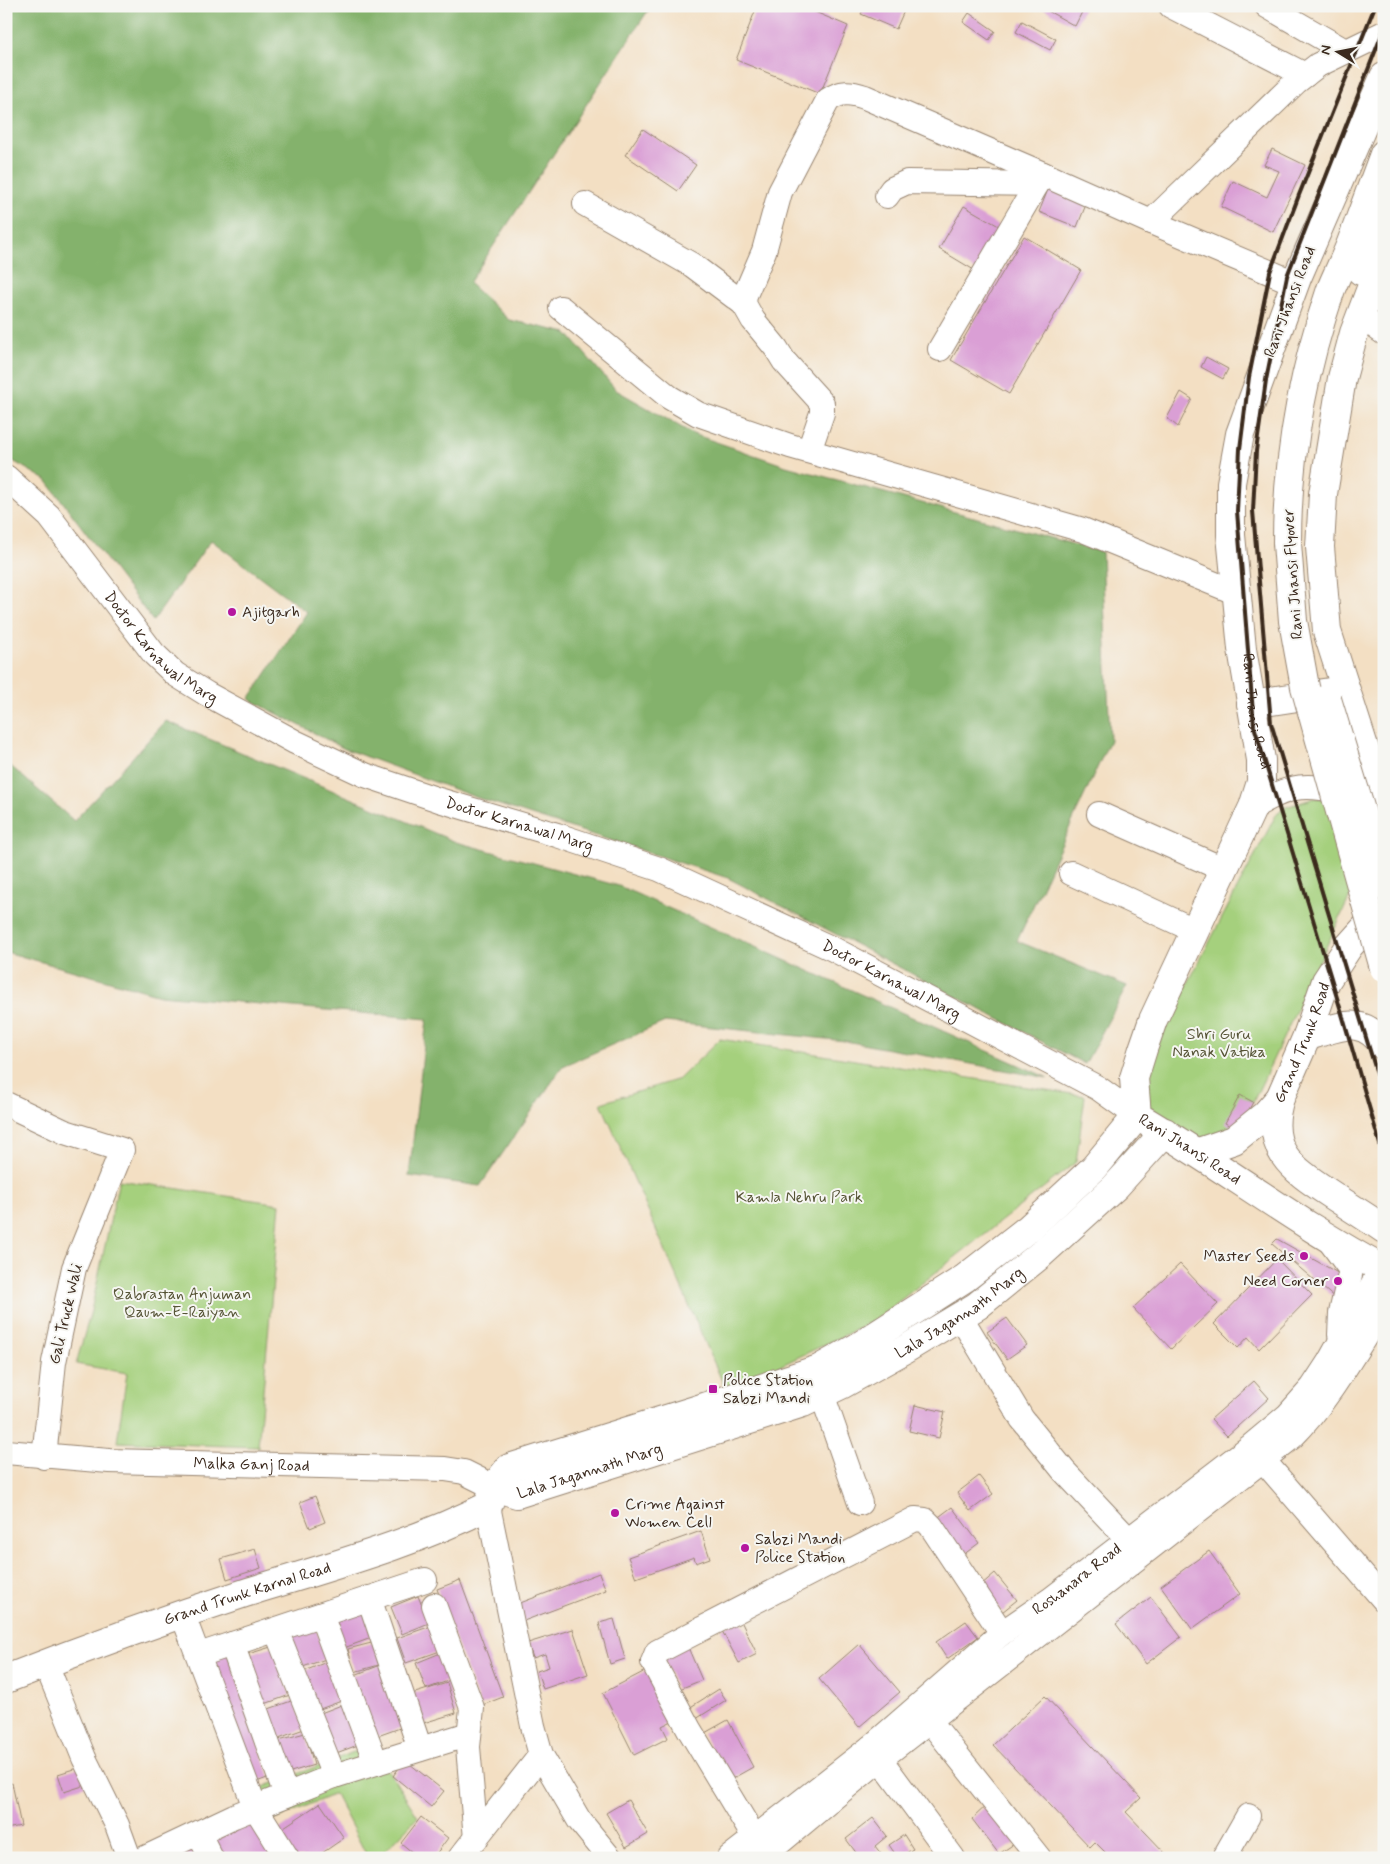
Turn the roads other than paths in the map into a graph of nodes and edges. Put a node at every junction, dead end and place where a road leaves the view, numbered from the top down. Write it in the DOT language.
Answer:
graph roads {
  1 [pos="1171,6"];
  2 [pos="1267,6"];
  3 [pos="1384,33"];
  4 [pos="1345,50"];
  5 [pos="1305,75"];
  6 [pos="1384,77"];
  7 [pos="1384,154"];
  8 [pos="1040,179"];
  9 [pos="887,196"];
  10 [pos="585,204"];
  11 [pos="1384,214"];
  12 [pos="1151,222"];
  13 [pos="1384,254"];
  14 [pos="1295,283"];
  15 [pos="744,304"];
  16 [pos="561,308"];
  17 [pos="1360,316"];
  18 [pos="1384,333"];
  19 [pos="940,349"];
  20 [pos="809,452"];
  21 [pos="6,476"];
  22 [pos="1237,593"];
  23 [pos="1346,689"];
  24 [pos="1251,704"];
  25 [pos="1383,804"];
  26 [pos="1253,807"];
  27 [pos="1100,814"];
  28 [pos="1225,870"];
  29 [pos="1071,873"];
  30 [pos="1384,886"];
  31 [pos="1384,907"];
  32 [pos="1196,931"];
  33 [pos="1384,968"];
  34 [pos="1307,1036"];
  35 [pos="1384,1046"];
  36 [pos="1134,1078"];
  37 [pos="1098,1088"];
  38 [pos="1280,1098"];
  39 [pos="6,1104"];
  40 [pos="1138,1116"];
  41 [pos="1165,1132"];
  42 [pos="1199,1152"];
  43 [pos="1384,1229"];
  44 [pos="1329,1240"];
  45 [pos="1383,1268"];
  46 [pos="1384,1306"];
  47 [pos="960,1316"];
  48 [pos="1339,1344"];
  49 [pos="832,1380"];
  50 [pos="6,1452"];
  51 [pos="44,1457"];
  52 [pos="1263,1460"];
  53 [pos="491,1496"];
  54 [pos="860,1503"];
  55 [pos="1128,1539"];
  56 [pos="425,1580"];
  57 [pos="369,1598"];
  58 [pos="1384,1600"];
  59 [pos="434,1605"];
  60 [pos="182,1613"];
  61 [pos="321,1614"];
  62 [pos="276,1630"];
  63 [pos="1002,1633"];
  64 [pos="232,1644"];
  65 [pos="199,1655"];
  66 [pos="46,1664"];
  67 [pos="6,1679"];
  68 [pos="930,1720"];
  69 [pos="469,1734"];
  70 [pos="420,1749"];
  71 [pos="875,1753"];
  72 [pos="541,1754"];
  73 [pos="376,1763"];
  74 [pos="334,1776"];
  75 [pos="286,1795"];
  76 [pos="255,1807"];
  77 [pos="1248,1816"];
  78 [pos="199,1834"];
  79 [pos="476,1839"];
  80 [pos="758,1847"];
  81 [pos="130,1858"];
  82 [pos="145,1858"];
  83 [pos="211,1858"];
  84 [pos="287,1858"];
  85 [pos="460,1858"];
  86 [pos="610,1858"];
  87 [pos="729,1858"];
  88 [pos="954,1858"];
  89 [pos="1039,1858"];
  90 [pos="1224,1858"];
  1 -- 5 [label="street"];
  2 -- 4 [label="street"];
  3 -- 4 [label="street"];
  4 -- 5 [label="street"];
  5 -- 12 [label="street"];
  6 -- 14 [label="main road, Rani Jhansi Road"];
  7 -- 33 [label="main road, Rani Jhansi Flyover, bridge"];
  8 -- 9 [label="street"];
  8 -- 12 [label="street"];
  8 -- 15 [label="street"];
  8 -- 19 [label="street"];
  10 -- 15 [label="street"];
  11 -- 30 [label="main road, Rani Jhansi Flyover, bridge"];
  12 -- 14 [label="street"];
  13 -- 17 [label="main road"];
  14 -- 22 [label="main road, Rani Jhansi Road"];
  15 -- 20 [label="street"];
  16 -- 20 [label="street"];
  17 -- 18 [label="street"];
  17 -- 23 [label="main road"];
  20 -- 22 [label="street"];
  21 -- 37 [label="street, Doctor Karnawal Marg"];
  22 -- 24 [label="main road, Rani Jhansi Road"];
  23 -- 24 [label="main road"];
  23 -- 25 [label="main road"];
  24 -- 26 [label="main road, Rani Jhansi Road"];
  25 -- 26 [label="street"];
  26 -- 28 [label="main road, Rani Jhansi Road"];
  27 -- 28 [label="street"];
  28 -- 32 [label="main road, Rani Jhansi Road"];
  29 -- 32 [label="street"];
  31 -- 34 [label="main road, Grand Trunk Road"];
  32 -- 36 [label="main road, Rani Jhansi Road"];
  34 -- 35 [label="main road"];
  34 -- 38 [label="main road, Grand Trunk Road"];
  36 -- 37 [label="street"];
  36 -- 40 [label="main road, Rani Jhansi Road"];
  37 -- 40 [label="street, Doctor Karnawal Marg"];
  38 -- 42 [label="main road, Grand Trunk Road"];
  38 -- 43 [label="main road"];
  39 -- 51 [label="street, Gali Truck Wali"];
  40 -- 41 [label="main road, Rani Jhansi Road"];
  40 -- 49 [label="main road, Lala Jagannath Marg"];
  41 -- 42 [label="main road, Rani Jhansi Road"];
  41 -- 47 [label="main road, Lala Jagannath Marg"];
  42 -- 44 [label="main road, Rani Jhansi Road"];
  44 -- 45 [label="main road, Rani Jhansi Road"];
  44 -- 48 [label="street"];
  45 -- 48 [label="street, Roshanara Road"];
  46 -- 52 [label="street, Roshanara Road"];
  47 -- 49 [label="main road, Lala Jagannath Marg"];
  47 -- 55 [label="street"];
  48 -- 55 [label="street, Roshanara Road"];
  49 -- 53 [label="main road, Lala Jagannath Marg"];
  49 -- 54 [label="street"];
  50 -- 51 [label="street, Malka Ganj Road"];
  51 -- 53 [label="street, Malka Ganj Road"];
  52 -- 58 [label="street"];
  52 -- 68 [label="street, Roshanara Road"];
  53 -- 60 [label="main road, Grand Trunk Karnal Road"];
  53 -- 72 [label="street"];
  55 -- 63 [label="street, Roshanara Road"];
  56 -- 57 [label="street"];
  57 -- 61 [label="street"];
  57 -- 70 [label="street"];
  59 -- 69 [label="street"];
  60 -- 65 [label="street"];
  60 -- 66 [label="main road, Grand Trunk Karnal Road"];
  61 -- 62 [label="street"];
  61 -- 73 [label="street"];
  62 -- 64 [label="street"];
  62 -- 74 [label="street"];
  63 -- 71 [label="street, Roshanara Road"];
  63 -- 80 [label="street"];
  64 -- 65 [label="street"];
  64 -- 75 [label="street"];
  65 -- 76 [label="street"];
  66 -- 67 [label="main road, Grand Trunk Karnal Road"];
  66 -- 81 [label="street"];
  68 -- 71 [label="street, Roshanara Road"];
  68 -- 89 [label="street"];
  69 -- 70 [label="street"];
  69 -- 79 [label="street"];
  70 -- 73 [label="street"];
  71 -- 80 [label="street, Roshanara Road"];
  71 -- 88 [label="street"];
  72 -- 79 [label="street"];
  72 -- 86 [label="street"];
  73 -- 74 [label="street"];
  74 -- 75 [label="street"];
  75 -- 76 [label="street"];
  76 -- 78 [label="street"];
  76 -- 84 [label="street"];
  77 -- 90 [label="street"];
  78 -- 82 [label="street"];
  78 -- 83 [label="street"];
  79 -- 85 [label="street"];
  80 -- 87 [label="street, Roshanara Road"];
}
